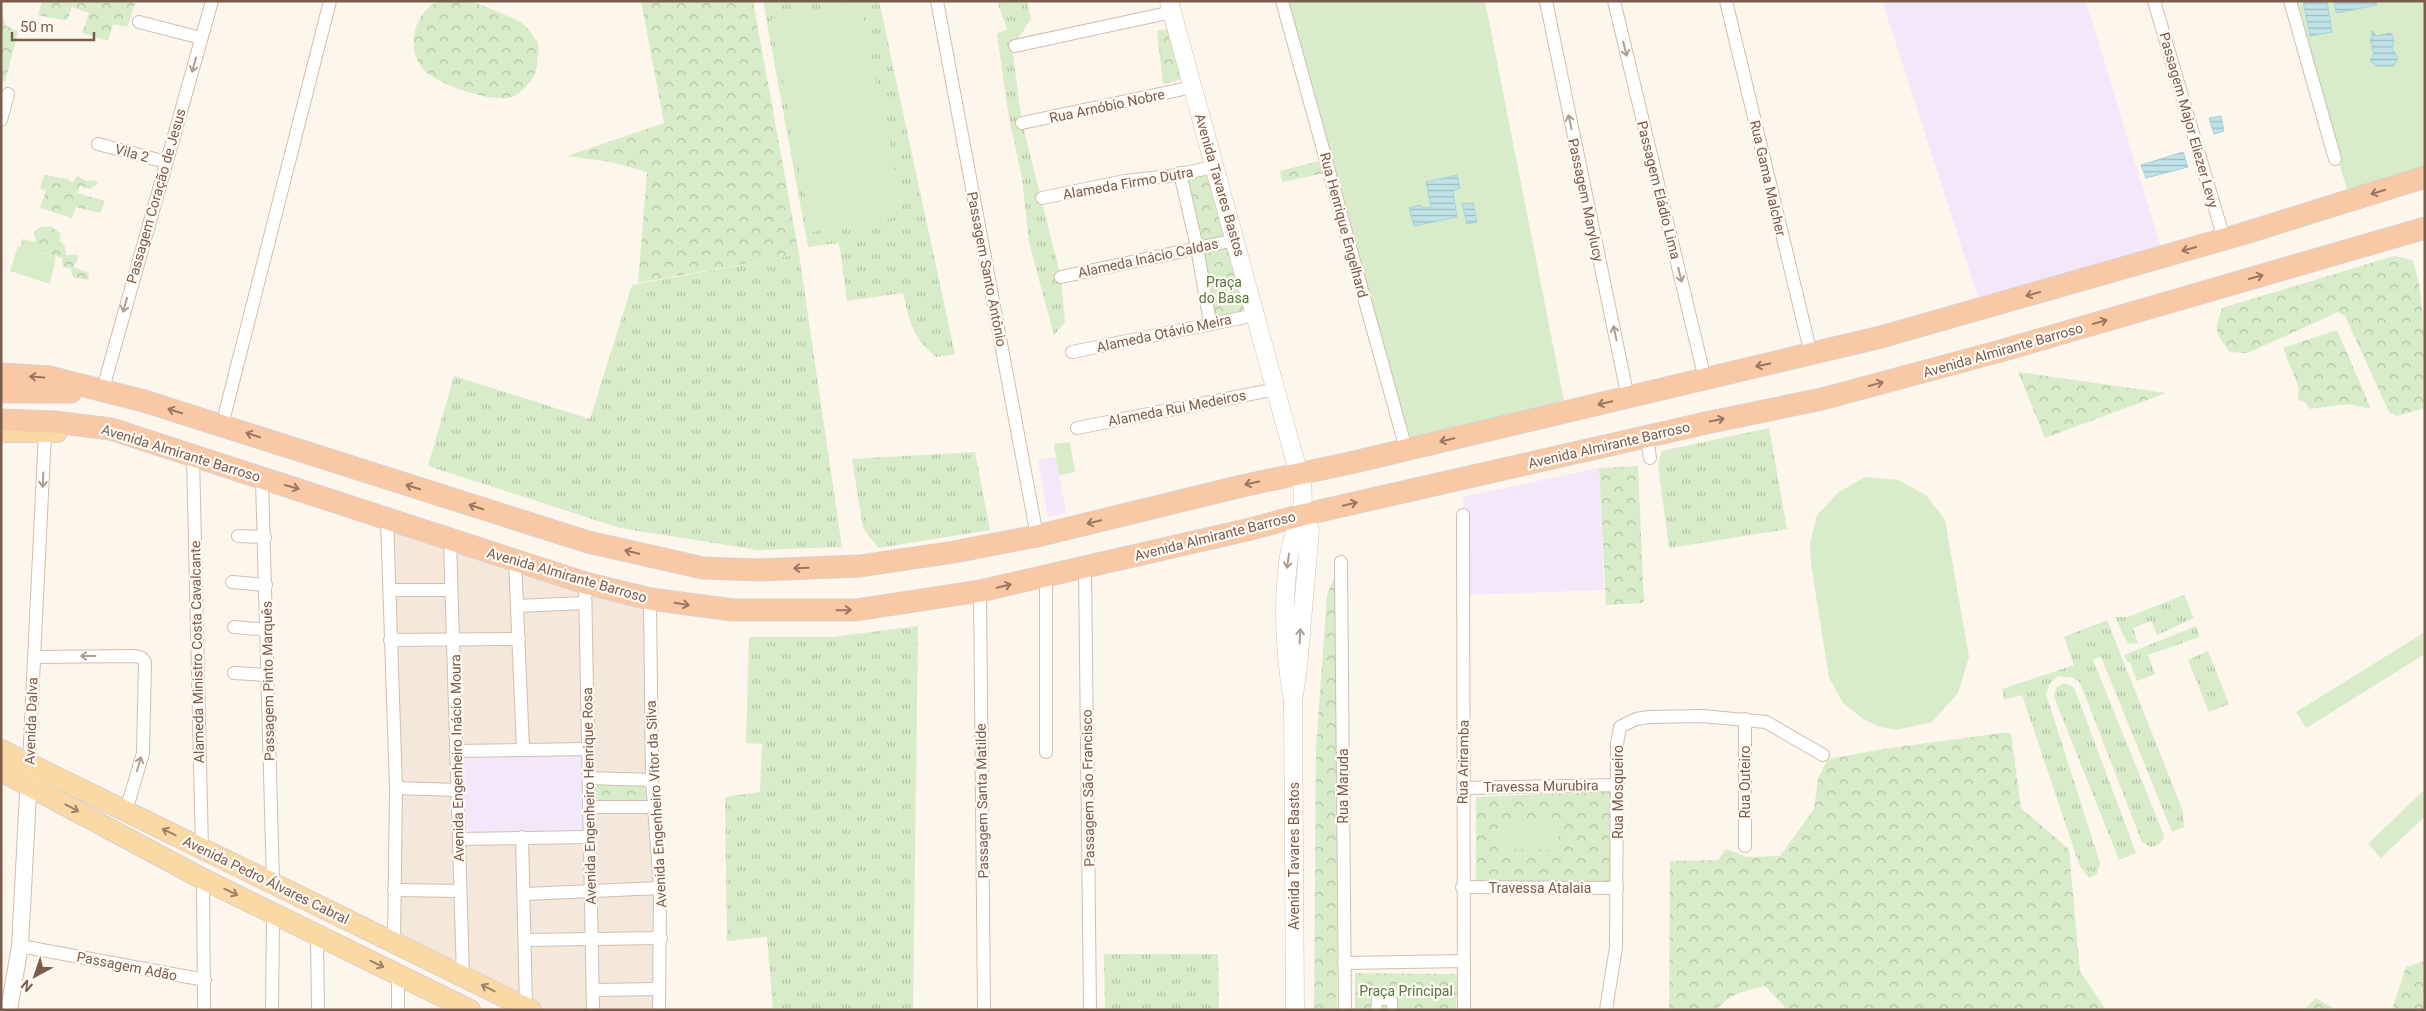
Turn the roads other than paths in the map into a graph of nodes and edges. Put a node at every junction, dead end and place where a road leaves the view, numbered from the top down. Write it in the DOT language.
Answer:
graph roads {
  1 [pos="212,1"];
  2 [pos="330,1"];
  3 [pos="937,1"];
  4 [pos="1282,1"];
  5 [pos="1546,1"];
  6 [pos="1614,1"];
  7 [pos="1726,1"];
  8 [pos="2154,1"];
  9 [pos="2290,1"];
  10 [pos="1171,7"];
  11 [pos="139,22"];
  12 [pos="201,38"];
  13 [pos="1016,46"];
  14 [pos="1193,87"];
  15 [pos="8,94"];
  16 [pos="1,120"];
  17 [pos="1022,123"];
  18 [pos="98,144"];
  19 [pos="2335,159"];
  20 [pos="166,162"];
  21 [pos="1214,167"];
  22 [pos="1180,173"];
  23 [pos="2425,177"];
  24 [pos="1042,198"];
  25 [pos="2425,228"];
  26 [pos="2224,239"];
  27 [pos="1235,240"];
  28 [pos="1197,247"];
  29 [pos="1061,276"];
  30 [pos="1256,315"];
  31 [pos="1210,324"];
  32 [pos="1072,352"];
  33 [pos="1811,354"];
  34 [pos="1,374"];
  35 [pos="1705,379"];
  36 [pos="1277,388"];
  37 [pos="1,392"];
  38 [pos="102,392"];
  39 [pos="1628,398"];
  40 [pos="1,420"];
  41 [pos="222,425"];
  42 [pos="1077,428"];
  43 [pos="1,432"];
  44 [pos="45,432"];
  45 [pos="1647,436"];
  46 [pos="145,440"];
  47 [pos="1406,450"];
  48 [pos="193,456"];
  49 [pos="1650,458"];
  50 [pos="1299,473"];
  51 [pos="262,478"];
  52 [pos="1302,515"];
  53 [pos="1463,515"];
  54 [pos="387,519"];
  55 [pos="238,536"];
  56 [pos="1037,536"];
  57 [pos="265,537"];
  58 [pos="450,540"];
  59 [pos="515,560"];
  60 [pos="1341,562"];
  61 [pos="1085,567"];
  62 [pos="1046,576"];
  63 [pos="232,582"];
  64 [pos="266,585"];
  65 [pos="390,590"];
  66 [pos="451,590"];
  67 [pos="980,591"];
  68 [pos="585,593"];
  69 [pos="650,599"];
  70 [pos="517,606"];
  71 [pos="234,626"];
  72 [pos="267,630"];
  73 [pos="455,639"];
  74 [pos="519,639"];
  75 [pos="390,640"];
  76 [pos="34,657"];
  77 [pos="234,673"];
  78 [pos="268,674"];
  79 [pos="1745,719"];
  80 [pos="523,749"];
  81 [pos="587,749"];
  82 [pos="1,750"];
  83 [pos="456,750"];
  84 [pos="1046,752"];
  85 [pos="1823,755"];
  86 [pos="29,763"];
  87 [pos="1,772"];
  88 [pos="588,778"];
  89 [pos="652,780"];
  90 [pos="29,785"];
  91 [pos="1618,785"];
  92 [pos="396,788"];
  93 [pos="1463,788"];
  94 [pos="458,790"];
  95 [pos="589,807"];
  96 [pos="654,807"];
  97 [pos="126,811"];
  98 [pos="589,836"];
  99 [pos="522,837"];
  100 [pos="460,839"];
  101 [pos="1745,846"];
  102 [pos="202,849"];
  103 [pos="203,879"];
  104 [pos="273,884"];
  105 [pos="1462,887"];
  106 [pos="660,888"];
  107 [pos="1617,888"];
  108 [pos="394,890"];
  109 [pos="460,891"];
  110 [pos="591,892"];
  111 [pos="525,894"];
  112 [pos="273,913"];
  113 [pos="318,935"];
  114 [pos="661,938"];
  115 [pos="593,939"];
  116 [pos="526,940"];
  117 [pos="394,942"];
  118 [pos="20,946"];
  119 [pos="1464,961"];
  120 [pos="1344,963"];
  121 [pos="398,974"];
  122 [pos="463,976"];
  123 [pos="205,980"];
  124 [pos="659,989"];
  125 [pos="594,990"];
  126 [pos="528,1008"];
  127 [pos="10,1010"];
  128 [pos="204,1010"];
  129 [pos="272,1010"];
  130 [pos="318,1010"];
  131 [pos="398,1010"];
  132 [pos="470,1010"];
  133 [pos="593,1010"];
  134 [pos="659,1010"];
  135 [pos="984,1010"];
  136 [pos="1090,1010"];
  137 [pos="1295,1010"];
  138 [pos="1345,1010"];
  139 [pos="1376,1010"];
  140 [pos="1392,1010"];
  141 [pos="1464,1010"];
  142 [pos="1606,1010"];
  1 -- 12 [label="street, Passagem Coração de Jesus"];
  2 -- 41 [label="street"];
  3 -- 56 [label="street, Passagem Santo Antônio"];
  4 -- 47 [label="street, Rua Henrique Engelhard"];
  39 -- 5 [label="street, Passagem Marylucy, one-way"];
  6 -- 35 [label="street, Passagem Eládio Lima, one-way"];
  7 -- 33 [label="street, Rua Gama Malcher"];
  8 -- 26 [label="street, Passagem Major Eliezer Levy"];
  9 -- 19 [label="street"];
  10 -- 13 [label="street"];
  10 -- 14 [label="main road, Avenida Tavares Bastos"];
  11 -- 12 [label="street"];
  12 -- 20 [label="street, Passagem Coração de Jesus, one-way"];
  14 -- 17 [label="street, Rua Arnóbio Nobre"];
  14 -- 21 [label="main road, Avenida Tavares Bastos"];
  15 -- 16 [label="street"];
  18 -- 20 [label="street, Vila 2"];
  20 -- 38 [label="street, Passagem Coração de Jesus, one-way"];
  21 -- 22 [label="street, Alameda Firmo Dutra"];
  21 -- 27 [label="main road, Avenida Tavares Bastos"];
  22 -- 24 [label="street, Alameda Firmo Dutra"];
  22 -- 28 [label="street"];
  23 -- 26 [label="highway, one-way"];
  45 -- 25 [label="highway, Avenida Almirante Barroso, one-way"];
  26 -- 33 [label="highway, one-way"];
  27 -- 28 [label="street, Alameda Inácio Caldas"];
  27 -- 30 [label="main road, Avenida Tavares Bastos"];
  28 -- 29 [label="street, Alameda Inácio Caldas"];
  28 -- 31 [label="street"];
  30 -- 31 [label="street, Alameda Otávio Meira"];
  30 -- 36 [label="main road, Avenida Tavares Bastos"];
  31 -- 32 [label="street, Alameda Otávio Meira"];
  33 -- 35 [label="highway, one-way"];
  38 -- 34 [label="highway, one-way"];
  35 -- 39 [label="highway"];
  36 -- 42 [label="street, Alameda Rui Medeiros"];
  36 -- 50 [label="main road, Avenida Tavares Bastos"];
  37 -- 38 [label="highway"];
  41 -- 38 [label="highway, one-way"];
  39 -- 47 [label="highway, one-way"];
  40 -- 46 [label="highway, Avenida Almirante Barroso"];
  56 -- 41 [label="highway, one-way"];
  43 -- 44 [label="main road"];
  44 -- 46 [label="main road"];
  44 -- 76 [label="street, Avenida Dalva, one-way"];
  45 -- 49 [label="street"];
  52 -- 45 [label="highway, Avenida Almirante Barroso, one-way"];
  46 -- 48 [label="highway, Avenida Almirante Barroso"];
  47 -- 50 [label="highway"];
  48 -- 51 [label="highway, Avenida Almirante Barroso"];
  48 -- 102 [label="street, Alameda Ministro Costa Cavalcante"];
  50 -- 52 [label="main road, Avenida Tavares Bastos"];
  50 -- 56 [label="highway, one-way"];
  51 -- 54 [label="highway, Avenida Almirante Barroso, one-way"];
  51 -- 57 [label="street, Passagem Pinto Marquês"];
  52 -- 61 [label="highway, Avenida Almirante Barroso"];
  52 -- 137 [label="main road, Avenida Tavares Bastos"];
  53 -- 93 [label="street, Rua Ariramba"];
  54 -- 58 [label="highway, Avenida Almirante Barroso"];
  54 -- 65 [label="street"];
  55 -- 57 [label="street"];
  57 -- 64 [label="street, Passagem Pinto Marquês"];
  58 -- 59 [label="highway, Avenida Almirante Barroso"];
  58 -- 66 [label="street, Avenida Engenheiro Inácio Moura"];
  59 -- 68 [label="highway, Avenida Almirante Barroso"];
  59 -- 70 [label="street"];
  60 -- 120 [label="street, Rua Maruda"];
  61 -- 62 [label="highway, Avenida Almirante Barroso"];
  61 -- 136 [label="street, Passagem São Francisco"];
  67 -- 62 [label="highway, Avenida Almirante Barroso, one-way"];
  62 -- 84 [label="street"];
  63 -- 64 [label="street"];
  64 -- 72 [label="street, Passagem Pinto Marquês"];
  65 -- 66 [label="street"];
  65 -- 75 [label="street"];
  66 -- 73 [label="street, Avenida Engenheiro Inácio Moura"];
  69 -- 67 [label="highway, Avenida Almirante Barroso, one-way"];
  67 -- 135 [label="street, Passagem Santa Matilde"];
  68 -- 69 [label="highway, Avenida Almirante Barroso"];
  68 -- 70 [label="street"];
  68 -- 81 [label="street, Avenida Engenheiro Henrique Rosa"];
  69 -- 89 [label="street, Avenida Engenheiro Vitor da Silva"];
  70 -- 74 [label="street"];
  71 -- 72 [label="street"];
  72 -- 78 [label="street, Passagem Pinto Marquês"];
  73 -- 74 [label="street"];
  73 -- 75 [label="street"];
  73 -- 83 [label="street, Avenida Engenheiro Inácio Moura"];
  74 -- 80 [label="street"];
  75 -- 92 [label="street"];
  76 -- 86 [label="street, Avenida Dalva"];
  97 -- 76 [label="street, one-way"];
  77 -- 78 [label="street"];
  78 -- 104 [label="street, Passagem Pinto Marquês"];
  79 -- 85 [label="street, Rua Mosqueiro"];
  79 -- 91 [label="street, Rua Mosqueiro"];
  79 -- 101 [label="street, Rua Outeiro"];
  80 -- 81 [label="street"];
  80 -- 83 [label="street"];
  81 -- 88 [label="street, Avenida Engenheiro Henrique Rosa"];
  82 -- 86 [label="main road, Avenida Pedro Álvares Cabral"];
  83 -- 94 [label="street, Avenida Engenheiro Inácio Moura"];
  86 -- 90 [label="street, Avenida Dalva"];
  86 -- 97 [label="main road, Avenida Pedro Álvares Cabral"];
  87 -- 90 [label="main road, Avenida Pedro Álvares Cabral"];
  88 -- 89 [label="street"];
  88 -- 95 [label="street, Avenida Engenheiro Henrique Rosa"];
  89 -- 96 [label="street, Avenida Engenheiro Vitor da Silva"];
  90 -- 103 [label="main road, Avenida Pedro Álvares Cabral, one-way"];
  90 -- 118 [label="street, Avenida Dalva"];
  91 -- 93 [label="street, Travessa Murubira"];
  91 -- 107 [label="street, Rua Mosqueiro"];
  92 -- 94 [label="street"];
  92 -- 108 [label="street"];
  93 -- 105 [label="street, Rua Ariramba"];
  94 -- 100 [label="street, Avenida Engenheiro Inácio Moura"];
  95 -- 96 [label="street"];
  95 -- 98 [label="street, Avenida Engenheiro Henrique Rosa"];
  96 -- 106 [label="street, Avenida Engenheiro Vitor da Silva"];
  102 -- 97 [label="main road, Avenida Pedro Álvares Cabral, one-way"];
  98 -- 99 [label="street"];
  98 -- 110 [label="street, Avenida Engenheiro Henrique Rosa"];
  99 -- 100 [label="street"];
  99 -- 111 [label="street"];
  100 -- 109 [label="street, Avenida Engenheiro Inácio Moura"];
  102 -- 104 [label="main road, Avenida Pedro Álvares Cabral"];
  103 -- 112 [label="main road, Avenida Pedro Álvares Cabral, one-way"];
  103 -- 123 [label="street"];
  104 -- 117 [label="main road, Avenida Pedro Álvares Cabral"];
  105 -- 107 [label="street, Travessa Atalaia"];
  105 -- 119 [label="street, Rua Ariramba"];
  106 -- 110 [label="street"];
  106 -- 114 [label="street, Avenida Engenheiro Vitor da Silva"];
  107 -- 142 [label="street, Rua Mosqueiro"];
  108 -- 109 [label="street"];
  108 -- 117 [label="street"];
  109 -- 122 [label="street, Avenida Engenheiro Inácio Moura"];
  110 -- 111 [label="street"];
  110 -- 115 [label="street, Avenida Engenheiro Henrique Rosa"];
  111 -- 116 [label="street"];
  112 -- 113 [label="main road, Avenida Pedro Álvares Cabral"];
  112 -- 129 [label="street"];
  113 -- 121 [label="main road, Avenida Pedro Álvares Cabral, one-way"];
  113 -- 130 [label="street"];
  114 -- 115 [label="street"];
  114 -- 124 [label="street, Avenida Engenheiro Vitor da Silva"];
  115 -- 116 [label="street"];
  115 -- 125 [label="street, Avenida Engenheiro Henrique Rosa"];
  116 -- 126 [label="street"];
  117 -- 122 [label="main road, Avenida Pedro Álvares Cabral"];
  118 -- 123 [label="street, Passagem Adão"];
  118 -- 127 [label="street, Avenida Dalva"];
  119 -- 120 [label="street"];
  119 -- 141 [label="street, Rua Ariramba"];
  120 -- 138 [label="street, Rua Maruda"];
  121 -- 131 [label="street"];
  121 -- 132 [label="main road, Avenida Pedro Álvares Cabral"];
  126 -- 122 [label="main road, Avenida Pedro Álvares Cabral, one-way"];
  123 -- 128 [label="street"];
  124 -- 125 [label="street"];
  124 -- 134 [label="street, Avenida Engenheiro Vitor da Silva"];
  125 -- 133 [label="street, Avenida Engenheiro Henrique Rosa"];
  139 -- 140 [label="street"];
}
